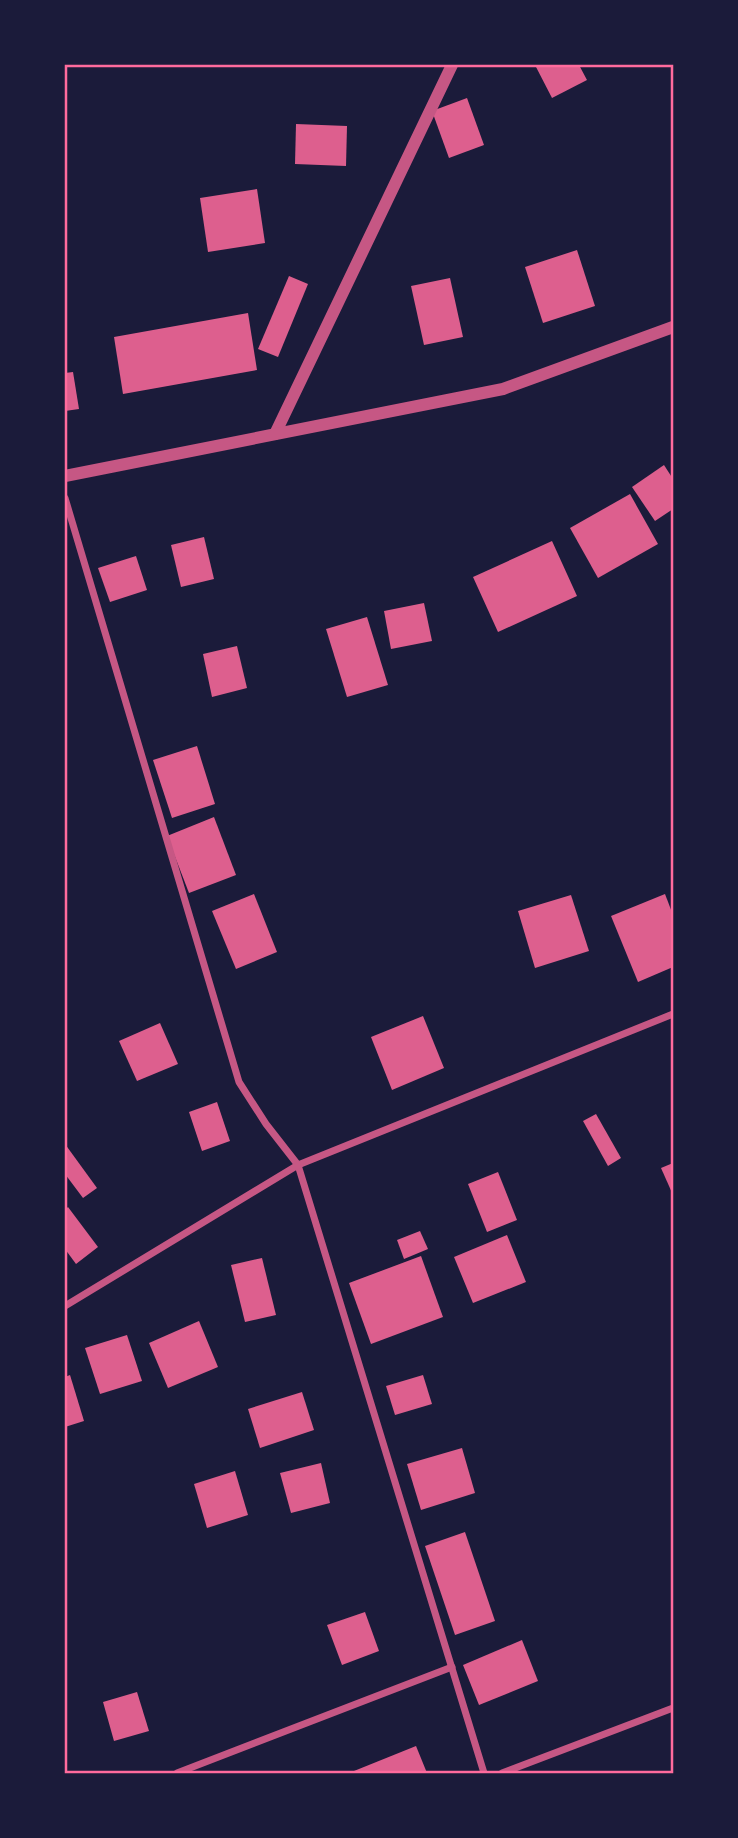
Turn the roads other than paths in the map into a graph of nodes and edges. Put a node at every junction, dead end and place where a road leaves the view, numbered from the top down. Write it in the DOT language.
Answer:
graph roads {
  1 [pos="452,65"];
  2 [pos="673,327"];
  3 [pos="275,434"];
  4 [pos="65,476"];
  5 [pos="65,498"];
  6 [pos="673,1014"];
  7 [pos="298,1165"];
  8 [pos="65,1306"];
  9 [pos="453,1667"];
  10 [pos="673,1708"];
  11 [pos="177,1773"];
  12 [pos="484,1773"];
  13 [pos="502,1773"];
  1 -- 3 [label="street"];
  2 -- 3 [label="street"];
  3 -- 4 [label="street"];
  5 -- 7 [label="street"];
  6 -- 7 [label="street"];
  7 -- 8 [label="street"];
  7 -- 9 [label="street"];
  9 -- 11 [label="street"];
  9 -- 12 [label="street"];
  10 -- 13 [label="street"];
}
